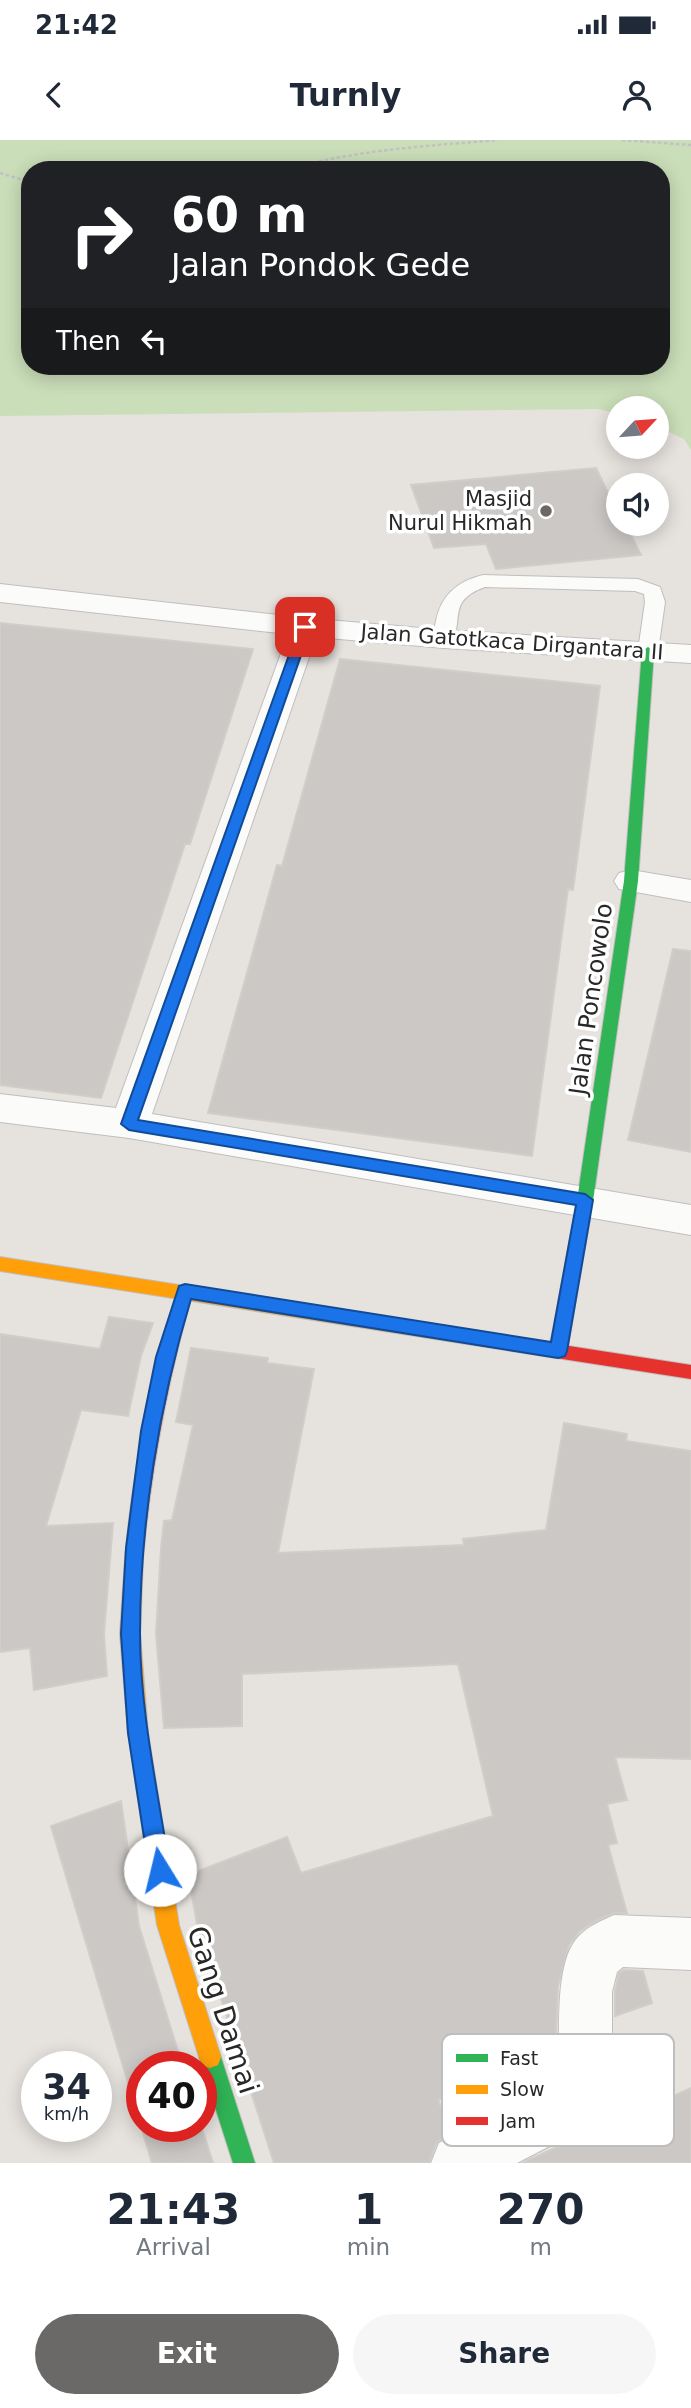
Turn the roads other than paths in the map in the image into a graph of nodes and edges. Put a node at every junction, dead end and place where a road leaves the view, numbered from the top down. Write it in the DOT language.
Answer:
graph roads {
  1 [pos="0,593"];
  2 [pos="305,627"];
  3 [pos="444,639"];
  4 [pos="648,651"];
  5 [pos="691,654"];
  6 [pos="631,881"];
  7 [pos="691,891"];
  8 [pos="0,1108"];
  9 [pos="129,1124"];
  10 [pos="585,1200"];
  11 [pos="691,1220"];
  12 [pos="0,1264"];
  13 [pos="185,1291"];
  14 [pos="558,1351"];
  15 [pos="691,1372"];
  16 [pos="691,1944"];
  17 [pos="585,2034"];
  18 [pos="493,2146"];
  19 [pos="244,2163"];
  20 [pos="459,2163"];
  1 -- 2 [label="street, Jalan Gatotkaca Dirgantara II"];
  2 -- 3 [label="street, Jalan Gatotkaca Dirgantara II"];
  2 -- 9 [label="street"];
  3 -- 4 [label="street, Jalan Gatotkaca Dirgantara II"];
  3 -- 4 [label="lane"];
  4 -- 5 [label="street, Jalan Gatotkaca Dirgantara II"];
  4 -- 6 [label="street, Jalan Poncowolo"];
  6 -- 7 [label="street"];
  6 -- 10 [label="street, Jalan Poncowolo"];
  8 -- 9 [label="street"];
  9 -- 10 [label="street"];
  10 -- 11 [label="street"];
  10 -- 14 [label="street, Jalan Poncowolo"];
  12 -- 13 [label="street"];
  13 -- 14 [label="street"];
  13 -- 19 [label="street, Gang Damai"];
  14 -- 15 [label="street"];
  16 -- 17 [label="street"];
  18 -- 20 [label="street"];
}
